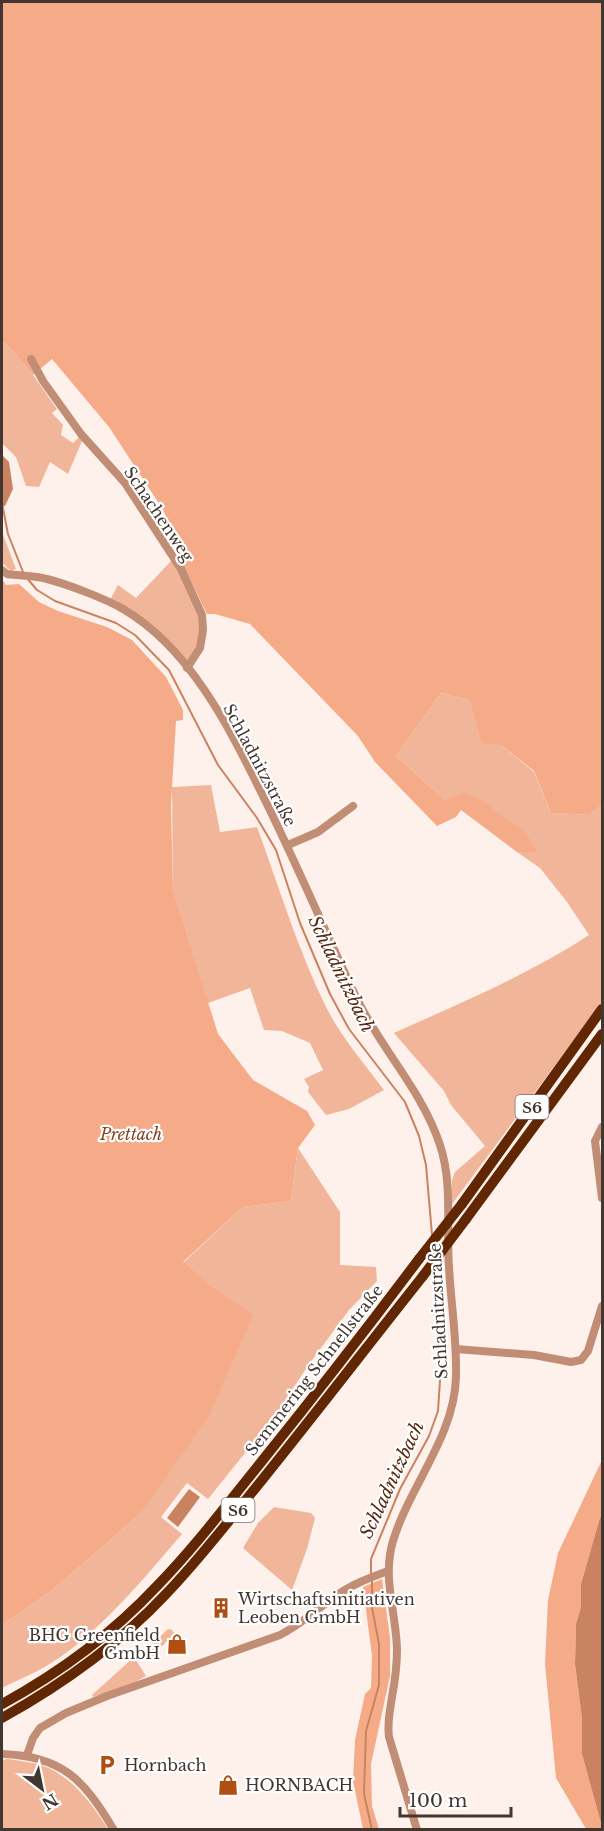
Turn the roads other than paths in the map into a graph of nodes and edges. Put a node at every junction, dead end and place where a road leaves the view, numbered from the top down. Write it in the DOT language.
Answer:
graph roads {
  1 [pos="31,359"];
  2 [pos="2,570"];
  3 [pos="187,668"];
  4 [pos="353,806"];
  5 [pos="288,845"];
  6 [pos="603,1010"];
  7 [pos="603,1034"];
  8 [pos="603,1127"];
  9 [pos="603,1198"];
  10 [pos="603,1306"];
  11 [pos="456,1349"];
  12 [pos="384,1572"];
  13 [pos="2,1704"];
  14 [pos="2,1718"];
  15 [pos="2,1754"];
  16 [pos="27,1755"];
  17 [pos="114,1830"];
  18 [pos="417,1830"];
  1 -- 3 [label="street, Schachenweg"];
  2 -- 3 [label="street, Schladnitzstraße"];
  3 -- 5 [label="street, Schladnitzstraße"];
  4 -- 5 [label="street, Schladnitzstraße"];
  5 -- 11 [label="street, Schladnitzstraße"];
  6 -- 13 [label="highway, Semmering Schnellstraße / S6, bridge"];
  7 -- 14 [label="highway, Semmering Schnellstraße / S6, bridge"];
  8 -- 9 [label="street"];
  10 -- 11 [label="street"];
  11 -- 12 [label="street, Schladnitzstraße"];
  12 -- 16 [label="street"];
  12 -- 18 [label="street, Schladnitzstraße"];
  15 -- 16 [label="street"];
  16 -- 17 [label="street"];
}
